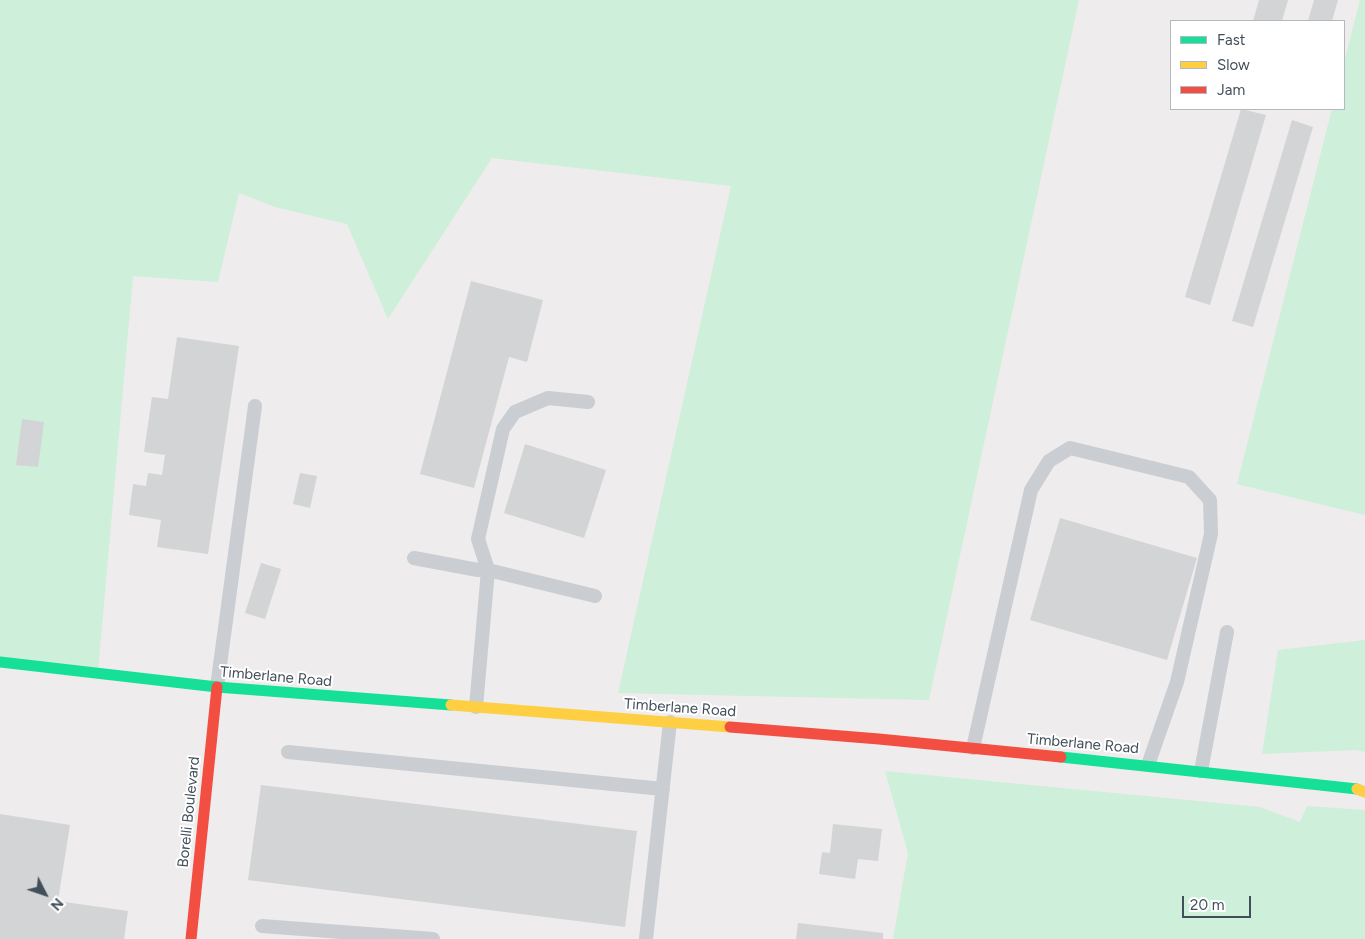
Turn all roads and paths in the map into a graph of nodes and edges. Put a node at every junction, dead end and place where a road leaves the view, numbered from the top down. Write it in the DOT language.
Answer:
graph roads {
  1 [pos="588,402"];
  2 [pos="255,406"];
  3 [pos="414,558"];
  4 [pos="488,570"];
  5 [pos="595,596"];
  6 [pos="1227,632"];
  7 [pos="0,662"];
  8 [pos="217,687"];
  9 [pos="476,707"];
  10 [pos="670,722"];
  11 [pos="973,748"];
  12 [pos="288,752"];
  13 [pos="1148,765"];
  14 [pos="1201,771"];
  15 [pos="663,789"];
  16 [pos="1362,790"];
  17 [pos="262,926"];
  18 [pos="191,939"];
  19 [pos="433,939"];
  20 [pos="646,939"];
  1 -- 4 [label="lane"];
  2 -- 8 [label="lane"];
  3 -- 4 [label="lane"];
  4 -- 5 [label="lane"];
  4 -- 9 [label="lane"];
  6 -- 14 [label="lane"];
  7 -- 8 [label="street, Timberlane Road"];
  8 -- 9 [label="street, Timberlane Road"];
  8 -- 18 [label="street, Borelli Boulevard"];
  9 -- 10 [label="street, Timberlane Road"];
  10 -- 11 [label="street, Timberlane Road"];
  10 -- 15 [label="lane"];
  11 -- 13 [label="street, Timberlane Road"];
  11 -- 13 [label="lane"];
  12 -- 15 [label="lane"];
  13 -- 14 [label="street, Timberlane Road"];
  14 -- 16 [label="street, Timberlane Road"];
  15 -- 20 [label="lane"];
  17 -- 19 [label="lane"];
}
